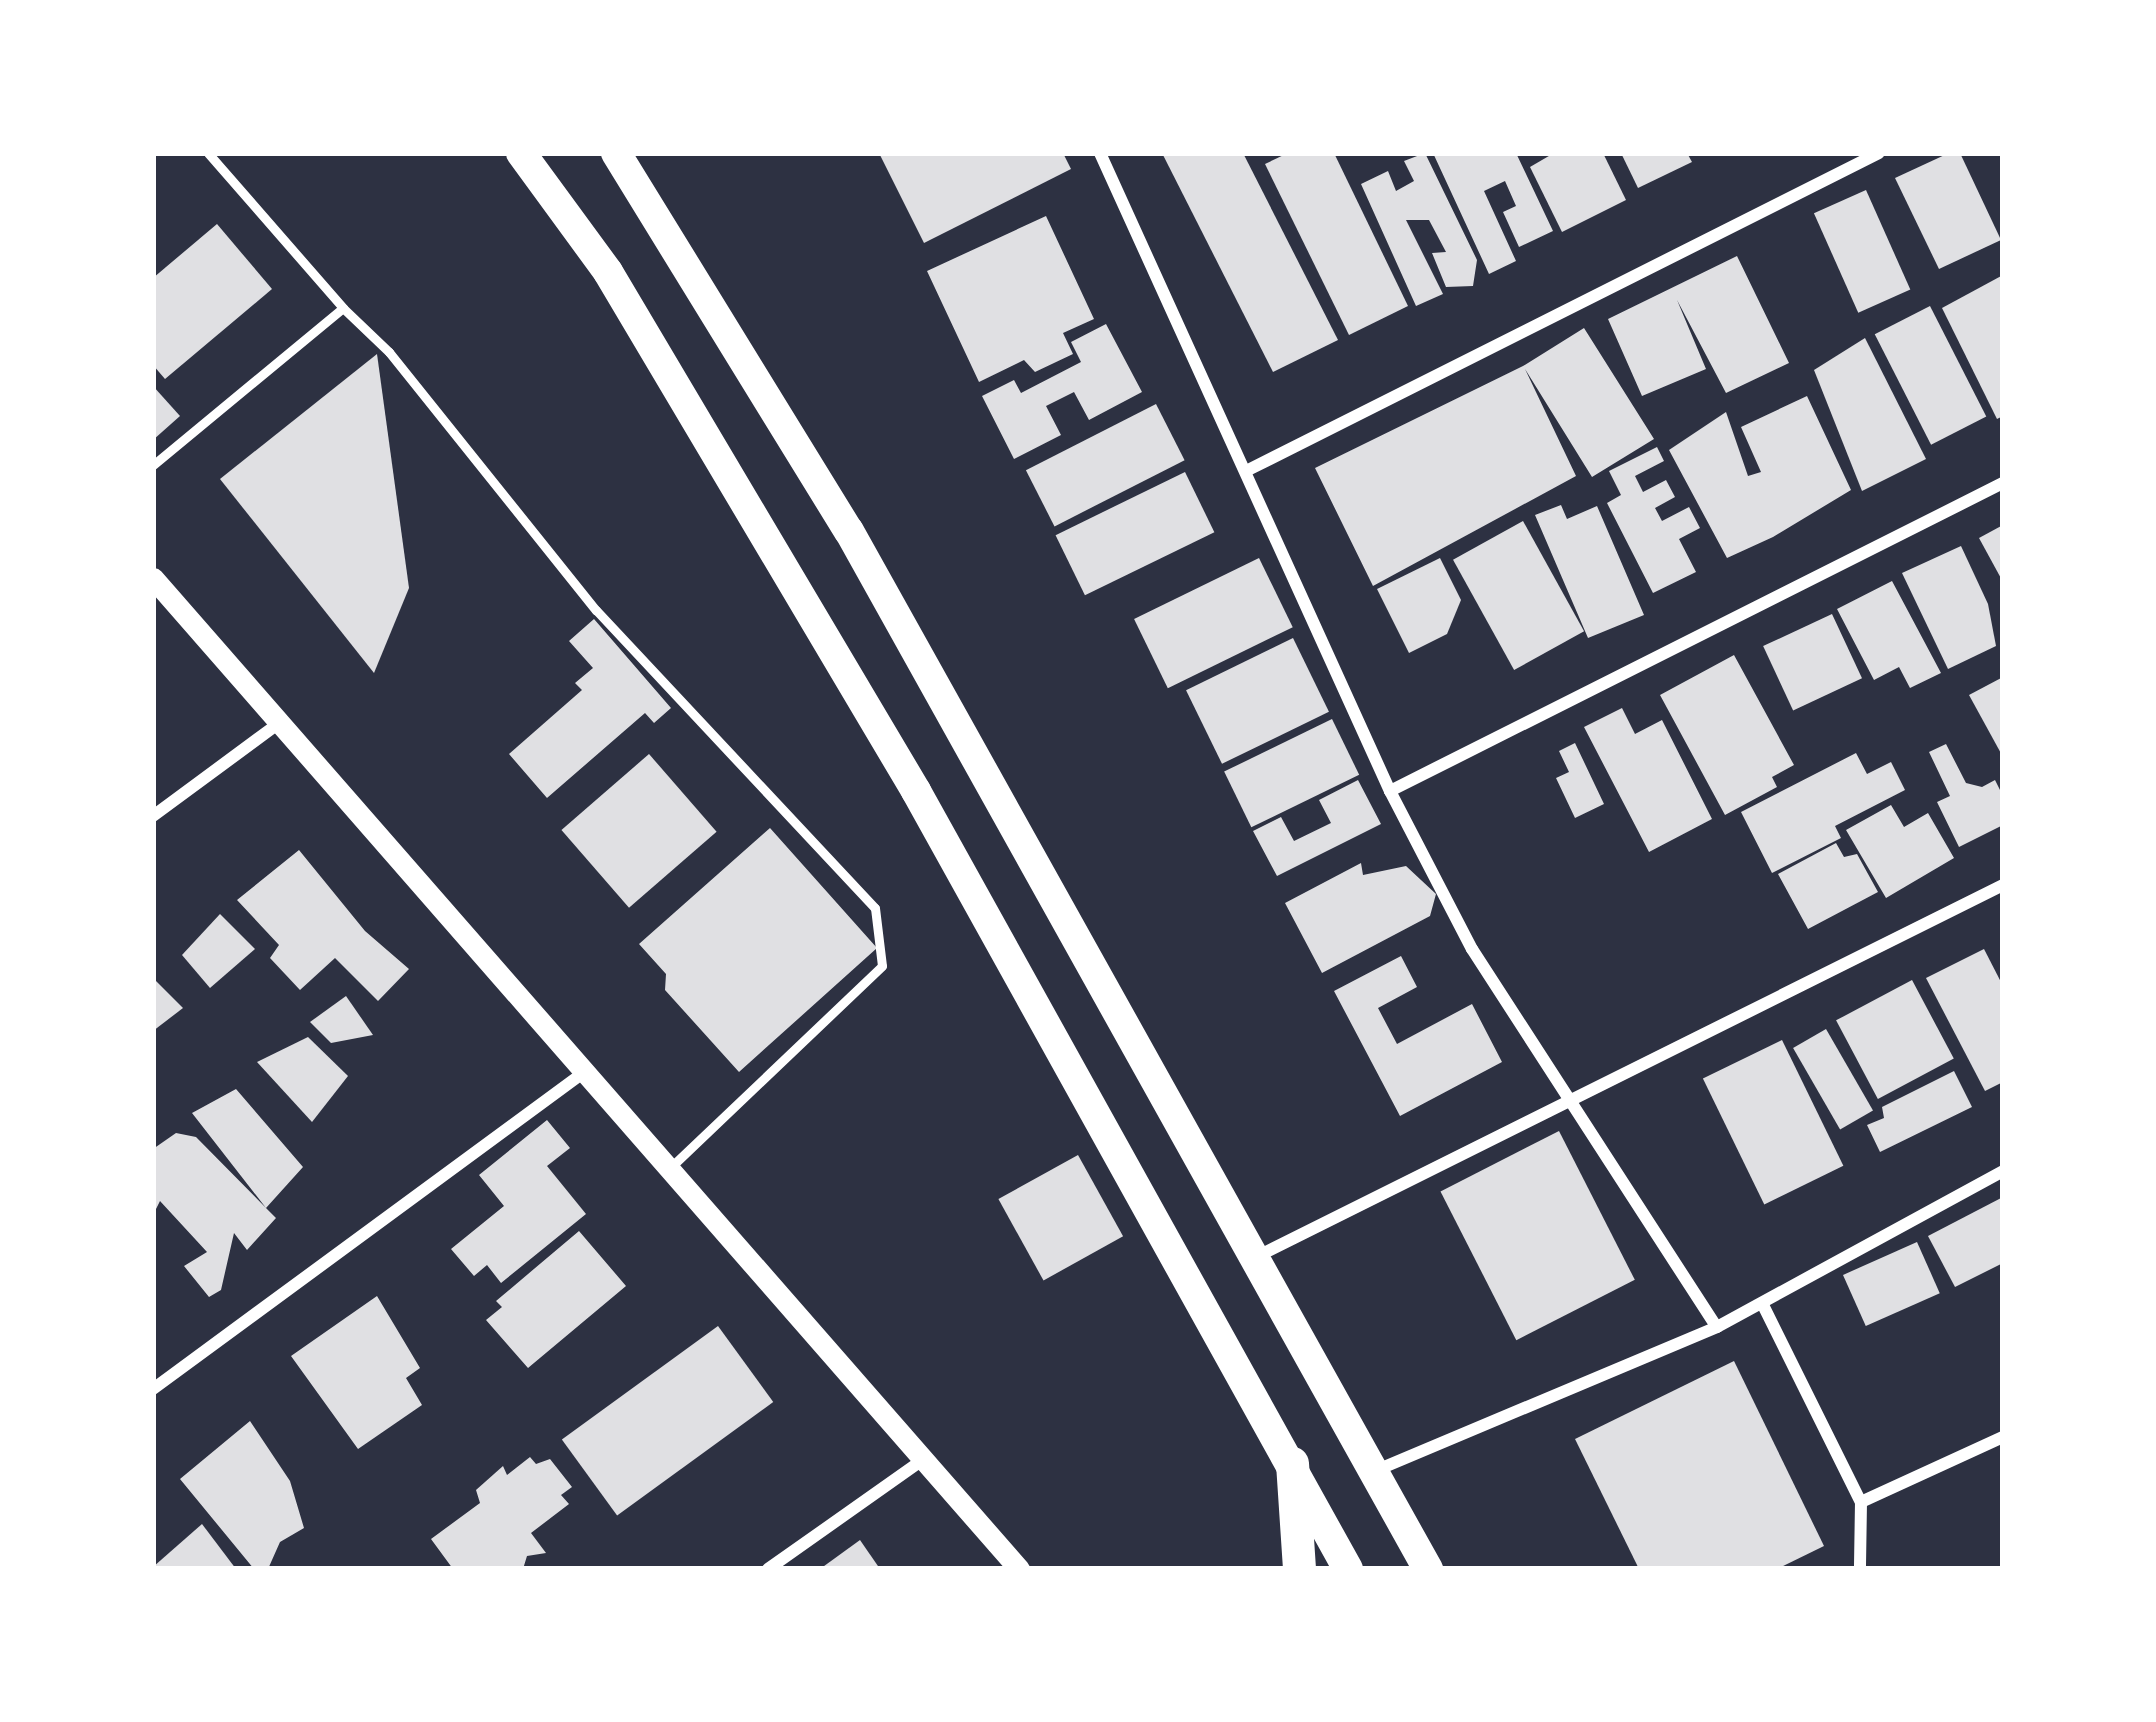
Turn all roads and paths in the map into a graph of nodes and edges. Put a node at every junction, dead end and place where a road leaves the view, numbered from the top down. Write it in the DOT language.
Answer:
graph roads {
  1 [pos="208,153"];
  2 [pos="521,153"];
  3 [pos="616,153"];
  4 [pos="1100,153"];
  5 [pos="1879,153"];
  6 [pos="343,308"];
  7 [pos="153,464"];
  8 [pos="1246,471"];
  9 [pos="2003,483"];
  10 [pos="153,578"];
  11 [pos="278,724"];
  12 [pos="1390,791"];
  13 [pos="153,816"];
  14 [pos="2003,885"];
  15 [pos="583,1073"];
  16 [pos="1570,1100"];
  17 [pos="668,1170"];
  18 [pos="2003,1171"];
  19 [pos="1258,1256"];
  20 [pos="1763,1305"];
  21 [pos="1718,1327"];
  22 [pos="153,1389"];
  23 [pos="2003,1437"];
  24 [pos="921,1461"];
  25 [pos="1292,1463"];
  26 [pos="1375,1472"];
  27 [pos="1861,1502"];
  28 [pos="768,1569"];
  29 [pos="1018,1569"];
  30 [pos="1299,1569"];
  31 [pos="1348,1569"];
  32 [pos="1428,1569"];
  33 [pos="1860,1569"];
  1 -- 6 [label="lane"];
  2 -- 25 [label="main road"];
  3 -- 19 [label="main road"];
  4 -- 8 [label="street"];
  5 -- 8 [label="street"];
  6 -- 7 [label="lane"];
  6 -- 17 [label="lane"];
  8 -- 12 [label="street"];
  9 -- 12 [label="street"];
  10 -- 11 [label="street"];
  11 -- 13 [label="street"];
  11 -- 15 [label="street"];
  12 -- 16 [label="street"];
  14 -- 16 [label="street"];
  15 -- 17 [label="street"];
  15 -- 22 [label="street"];
  16 -- 19 [label="street"];
  16 -- 21 [label="street"];
  17 -- 24 [label="street"];
  18 -- 20 [label="street"];
  19 -- 26 [label="main road"];
  20 -- 21 [label="street"];
  20 -- 27 [label="street"];
  21 -- 26 [label="street"];
  23 -- 27 [label="street"];
  24 -- 28 [label="street"];
  24 -- 29 [label="street"];
  25 -- 30 [label="highway"];
  25 -- 31 [label="main road"];
  26 -- 32 [label="main road"];
  27 -- 33 [label="street"];
}
